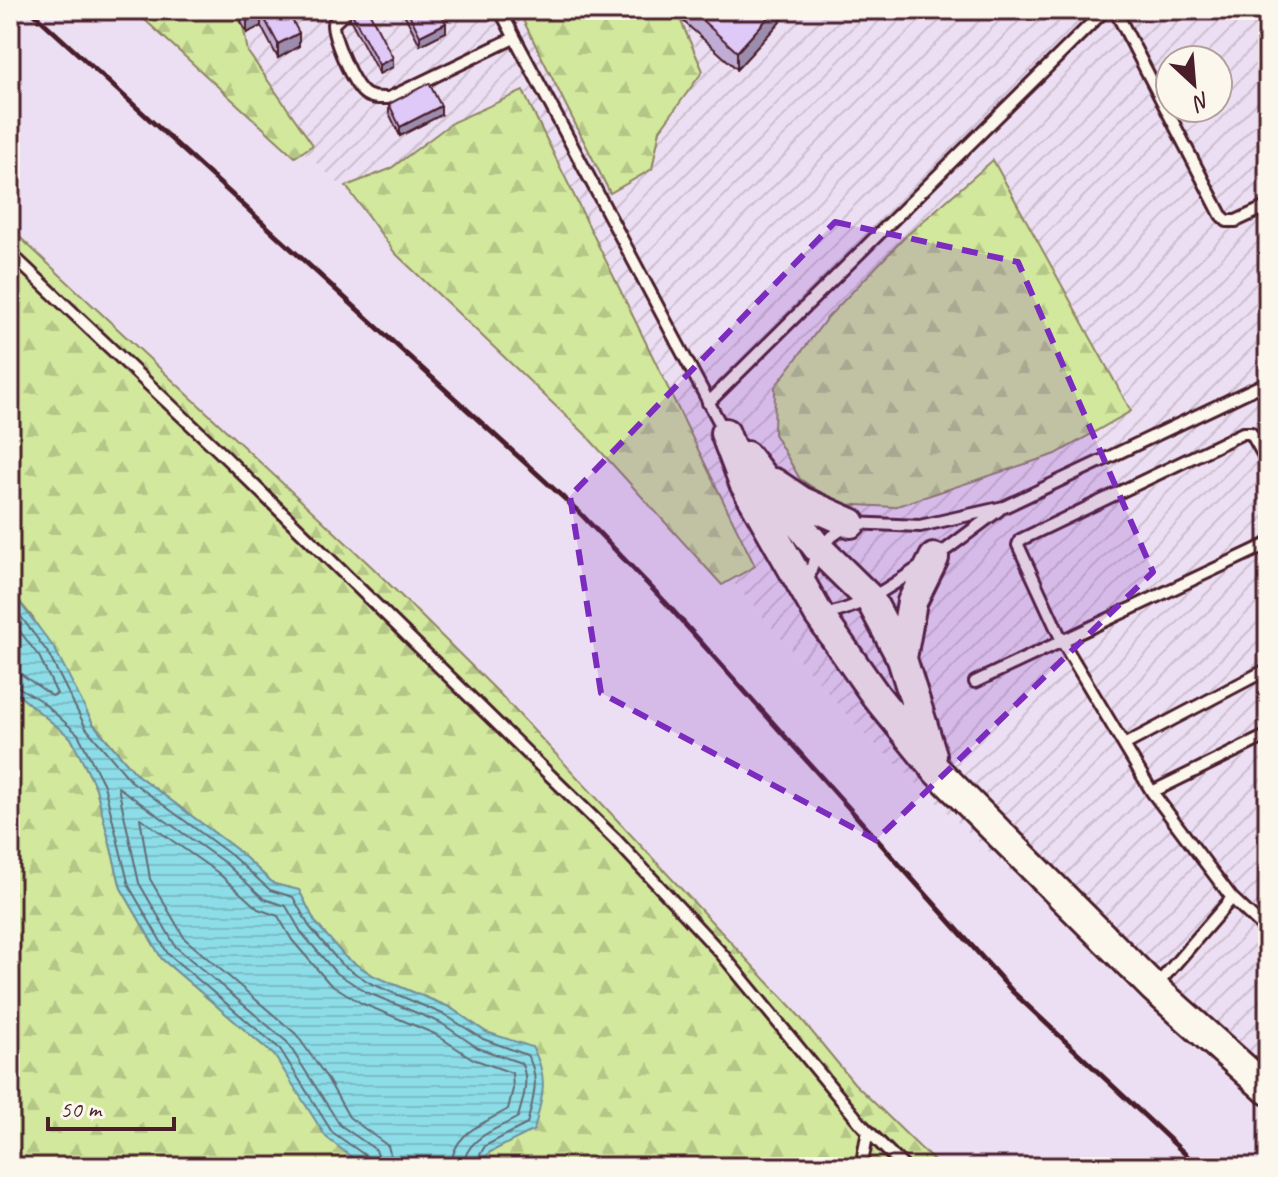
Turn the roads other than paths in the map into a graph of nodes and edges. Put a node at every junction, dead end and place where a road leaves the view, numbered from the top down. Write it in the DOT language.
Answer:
graph roads {
  1 [pos="348,10"];
  2 [pos="500,10"];
  3 [pos="1105,10"];
  4 [pos="1115,10"];
  5 [pos="514,38"];
  6 [pos="1268,206"];
  7 [pos="10,253"];
  8 [pos="1268,382"];
  9 [pos="708,403"];
  10 [pos="725,433"];
  11 [pos="1268,463"];
  12 [pos="752,464"];
  13 [pos="1004,507"];
  14 [pos="851,523"];
  15 [pos="1268,544"];
  16 [pos="817,547"];
  17 [pos="934,558"];
  18 [pos="870,599"];
  19 [pos="813,604"];
  20 [pos="1063,643"];
  21 [pos="902,659"];
  22 [pos="1268,669"];
  23 [pos="975,682"];
  24 [pos="1268,735"];
  25 [pos="1124,745"];
  26 [pos="937,771"];
  27 [pos="1152,792"];
  28 [pos="1232,898"];
  29 [pos="1268,932"];
  30 [pos="1154,988"];
  31 [pos="1268,1090"];
  32 [pos="868,1131"];
  33 [pos="861,1167"];
  34 [pos="904,1167"];
  1 -- 5 [label="lane"];
  2 -- 5 [label="lane"];
  3 -- 9 [label="lane"];
  4 -- 6 [label="lane"];
  5 -- 9 [label="lane"];
  7 -- 32 [label="lane"];
  8 -- 13 [label="lane"];
  9 -- 10 [label="lane"];
  10 -- 12 [label="street"];
  10 -- 19 [label="street"];
  11 -- 20 [label="lane"];
  12 -- 14 [label="street"];
  12 -- 16 [label="street"];
  13 -- 14 [label="lane"];
  13 -- 17 [label="lane"];
  14 -- 16 [label="lane"];
  15 -- 20 [label="lane"];
  16 -- 18 [label="street"];
  16 -- 19 [label="lane"];
  17 -- 18 [label="lane"];
  17 -- 21 [label="street"];
  18 -- 19 [label="lane"];
  18 -- 21 [label="street"];
  19 -- 26 [label="street"];
  20 -- 23 [label="lane"];
  20 -- 25 [label="lane"];
  21 -- 26 [label="street"];
  22 -- 25 [label="lane"];
  24 -- 27 [label="lane"];
  25 -- 27 [label="lane"];
  26 -- 30 [label="street"];
  27 -- 28 [label="lane"];
  28 -- 29 [label="lane"];
  28 -- 30 [label="lane"];
  30 -- 31 [label="street"];
  32 -- 33 [label="lane"];
  32 -- 34 [label="lane"];
}
